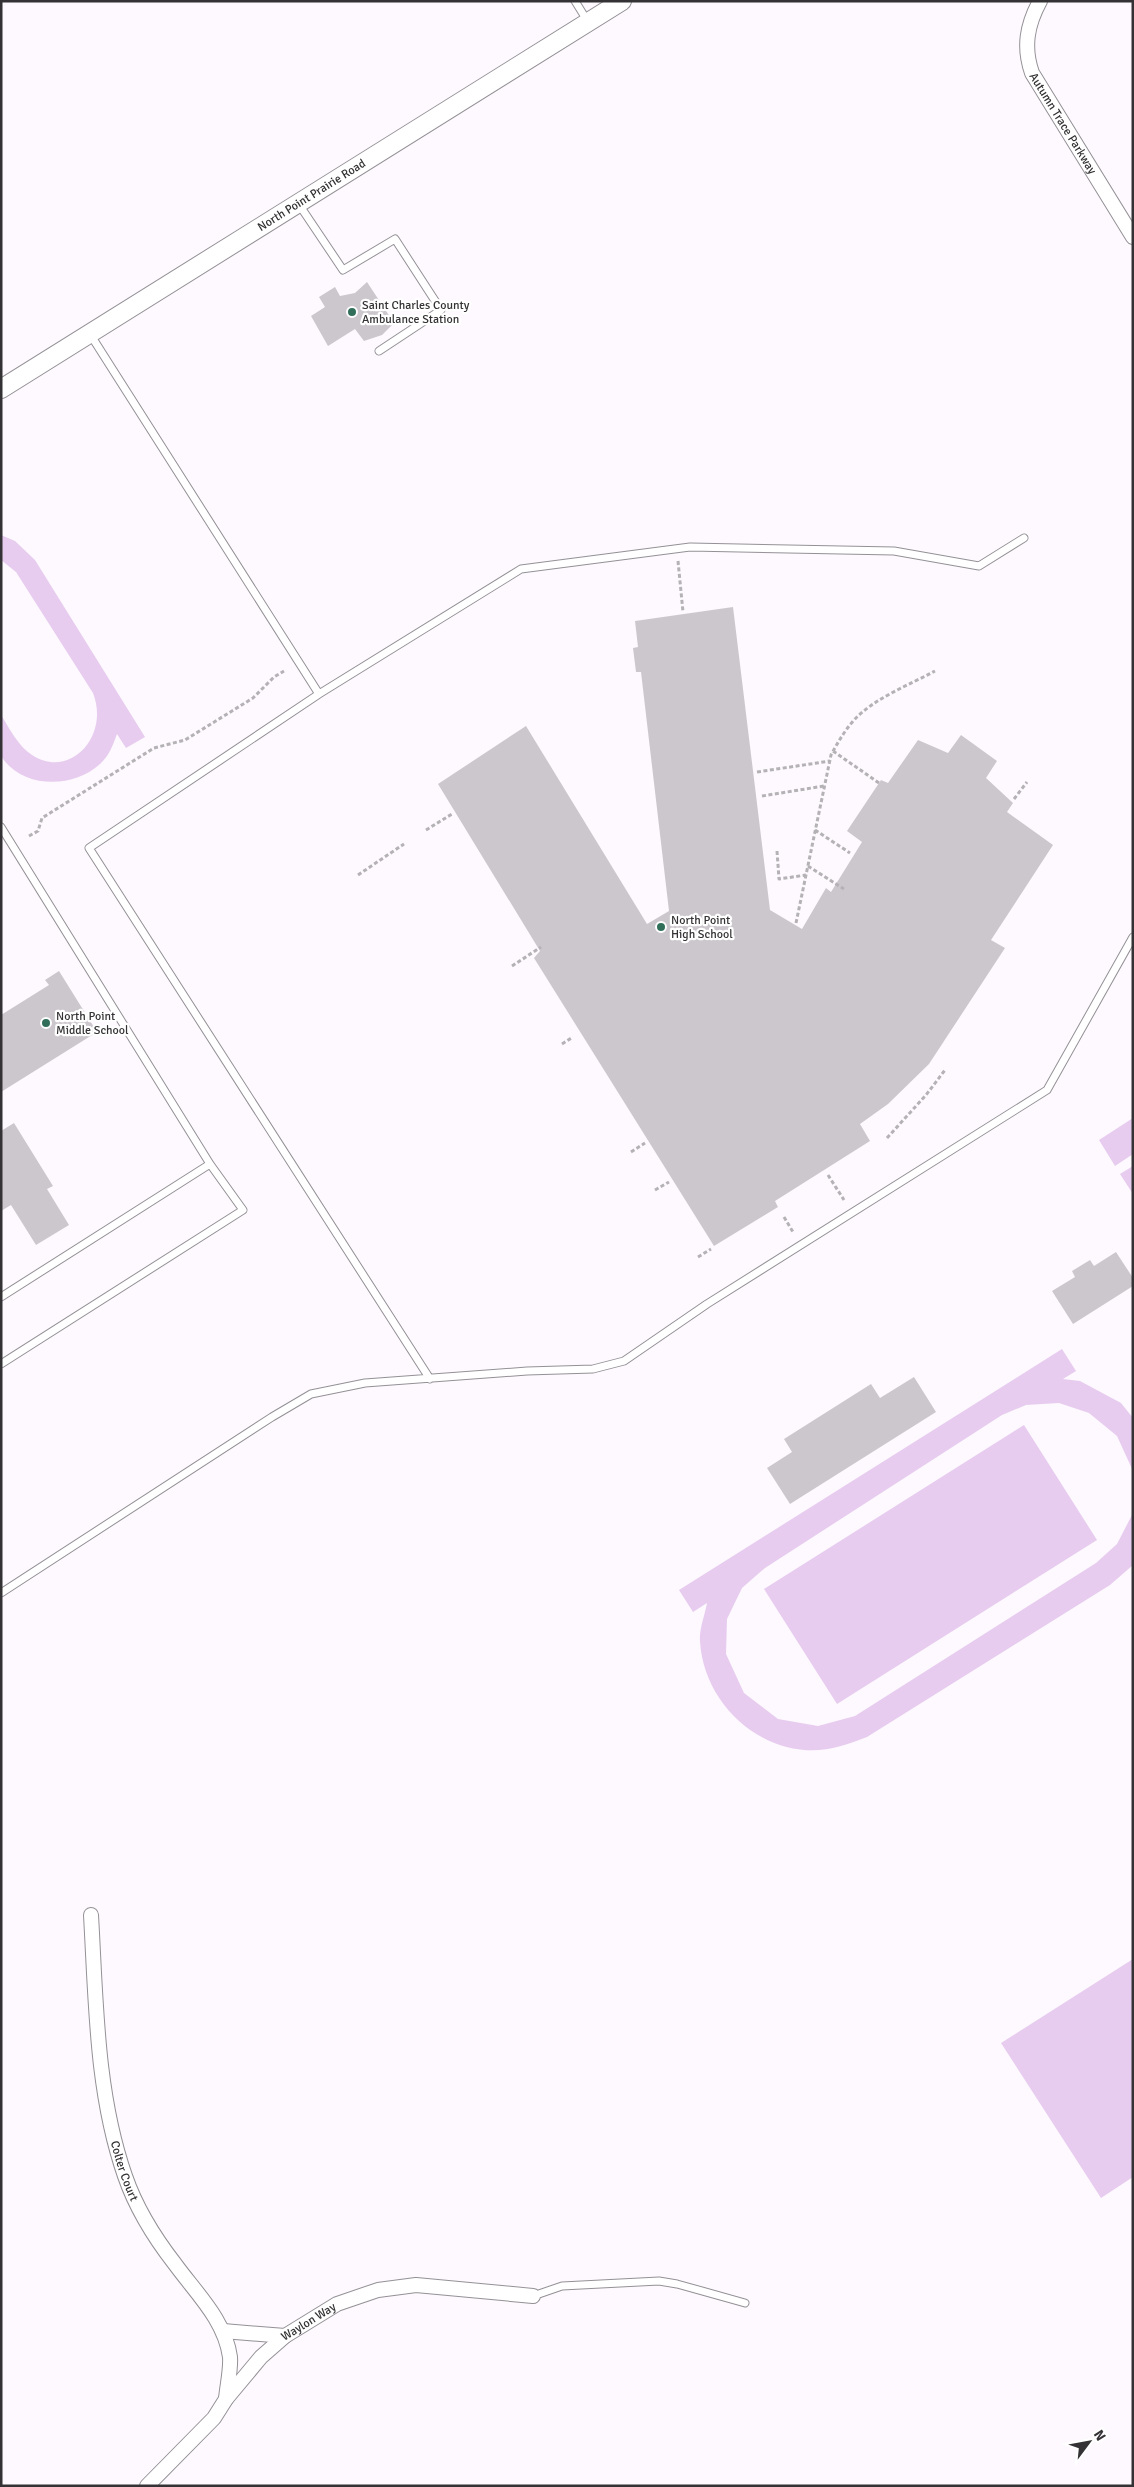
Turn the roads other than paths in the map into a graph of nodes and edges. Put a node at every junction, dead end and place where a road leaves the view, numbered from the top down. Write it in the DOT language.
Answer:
graph roads {
  1 [pos="575,1"];
  2 [pos="622,1"];
  3 [pos="1040,1"];
  4 [pos="588,22"];
  5 [pos="298,203"];
  6 [pos="1133,237"];
  7 [pos="90,334"];
  8 [pos="379,351"];
  9 [pos="1,389"];
  10 [pos="1024,538"];
  11 [pos="319,694"];
  12 [pos="1,827"];
  13 [pos="1133,937"];
  14 [pos="210,1164"];
  15 [pos="1,1297"];
  16 [pos="1,1364"];
  17 [pos="430,1379"];
  18 [pos="1,1593"];
  19 [pos="91,1915"];
  20 [pos="533,2296"];
  21 [pos="745,2303"];
  22 [pos="223,2331"];
  23 [pos="285,2336"];
  24 [pos="226,2399"];
  25 [pos="147,2486"];
  1 -- 4 [label="lane"];
  2 -- 4 [label="street, North Point Prairie Road"];
  3 -- 6 [label="street, Autumn Trace Parkway"];
  4 -- 5 [label="street, North Point Prairie Road"];
  5 -- 7 [label="street, North Point Prairie Road"];
  5 -- 8 [label="lane"];
  7 -- 9 [label="street, North Point Prairie Road"];
  7 -- 11 [label="lane"];
  10 -- 11 [label="lane"];
  11 -- 17 [label="lane"];
  12 -- 14 [label="lane"];
  13 -- 17 [label="lane"];
  14 -- 15 [label="lane"];
  14 -- 16 [label="lane"];
  17 -- 18 [label="lane"];
  19 -- 22 [label="street, Colter Court"];
  20 -- 21 [label="lane"];
  20 -- 23 [label="street, Waylon Way"];
  22 -- 23 [label="street"];
  22 -- 24 [label="street, Colter Court"];
  23 -- 24 [label="street, Waylon Way"];
  24 -- 25 [label="street, Waylon Way"];
}
